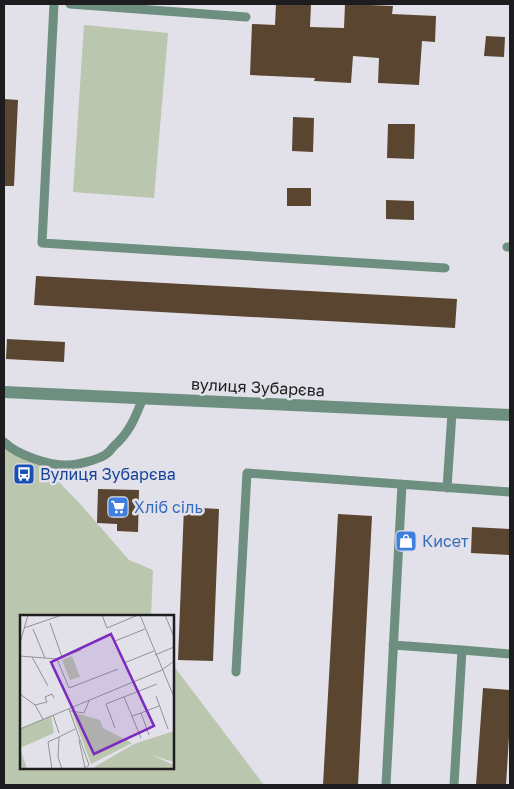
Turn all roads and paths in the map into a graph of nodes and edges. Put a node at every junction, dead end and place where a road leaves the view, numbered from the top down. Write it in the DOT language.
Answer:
graph roads {
  1 [pos="54,4"];
  2 [pos="70,4"];
  3 [pos="94,5"];
  4 [pos="246,17"];
  5 [pos="445,268"];
  6 [pos="4,392"];
  7 [pos="143,398"];
  8 [pos="452,413"];
  9 [pos="510,415"];
  10 [pos="4,442"];
  11 [pos="402,484"];
  12 [pos="447,488"];
  13 [pos="510,492"];
  14 [pos="393,645"];
  15 [pos="462,650"];
  16 [pos="510,654"];
  17 [pos="236,672"];
  18 [pos="386,785"];
  19 [pos="454,785"];
  1 -- 5 [label="lane"];
  2 -- 3 [label="lane"];
  3 -- 4 [label="lane"];
  6 -- 7 [label="street, вулиця Зубарєва"];
  7 -- 8 [label="street, вулиця Зубарєва"];
  7 -- 10 [label="lane"];
  8 -- 9 [label="street, вулиця Зубарєва"];
  8 -- 12 [label="lane"];
  11 -- 12 [label="lane"];
  11 -- 14 [label="lane"];
  11 -- 17 [label="lane"];
  12 -- 13 [label="lane"];
  14 -- 15 [label="lane"];
  14 -- 18 [label="lane"];
  15 -- 16 [label="lane"];
  15 -- 19 [label="lane"];
}
